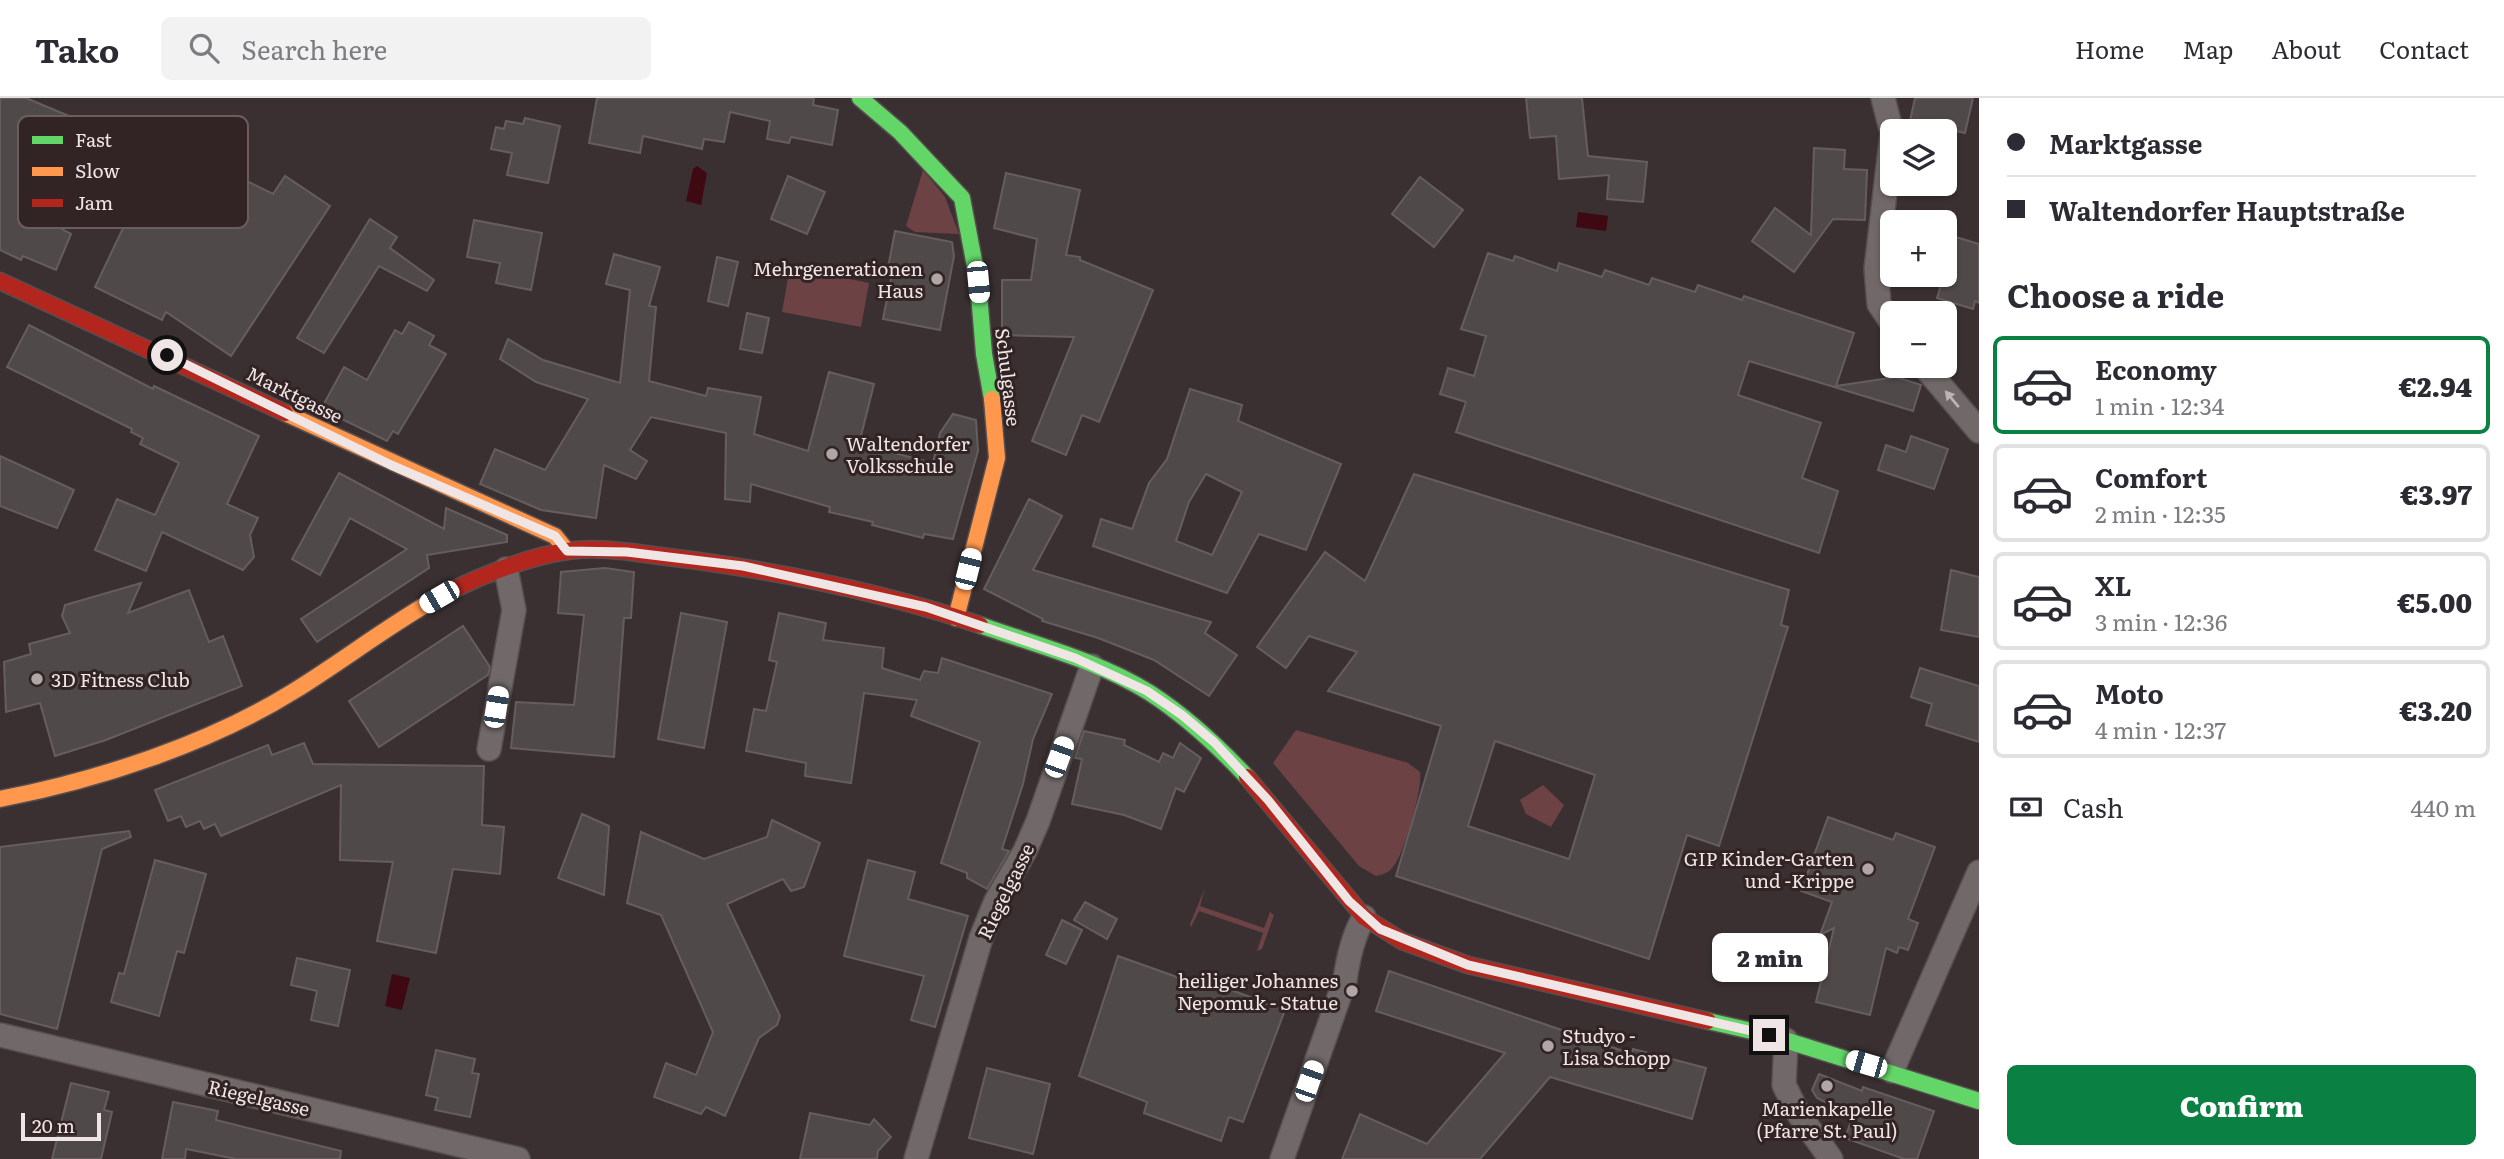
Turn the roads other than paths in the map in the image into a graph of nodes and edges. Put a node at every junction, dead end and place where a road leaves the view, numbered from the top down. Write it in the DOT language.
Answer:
graph roads {
  1 [pos="860,98"];
  2 [pos="1883,98"];
  3 [pos="0,281"];
  4 [pos="1880,305"];
  5 [pos="1934,378"];
  6 [pos="1979,431"];
  7 [pos="567,551"];
  8 [pos="506,569"];
  9 [pos="956,618"];
  10 [pos="1093,666"];
  11 [pos="489,749"];
  12 [pos="0,799"];
  13 [pos="1979,872"];
  14 [pos="1364,917"];
  15 [pos="0,1035"];
  16 [pos="1786,1040"];
  17 [pos="1892,1071"];
  18 [pos="1979,1101"];
  19 [pos="518,1159"];
  20 [pos="916,1159"];
  21 [pos="1282,1159"];
  22 [pos="1831,1159"];
  1 -- 9 [label="main road, Schulgasse"];
  2 -- 4 [label="street"];
  3 -- 7 [label="main road, Marktgasse"];
  6 -- 5 [label="street, one-way"];
  7 -- 8 [label="main road"];
  7 -- 9 [label="main road"];
  8 -- 11 [label="street"];
  8 -- 12 [label="main road"];
  9 -- 10 [label="main road"];
  10 -- 14 [label="main road"];
  10 -- 20 [label="street, Riegelgasse"];
  13 -- 17 [label="street"];
  14 -- 16 [label="main road"];
  14 -- 21 [label="street"];
  15 -- 19 [label="street, Riegelgasse"];
  16 -- 17 [label="main road"];
  16 -- 22 [label="street"];
  17 -- 18 [label="main road"];
}
